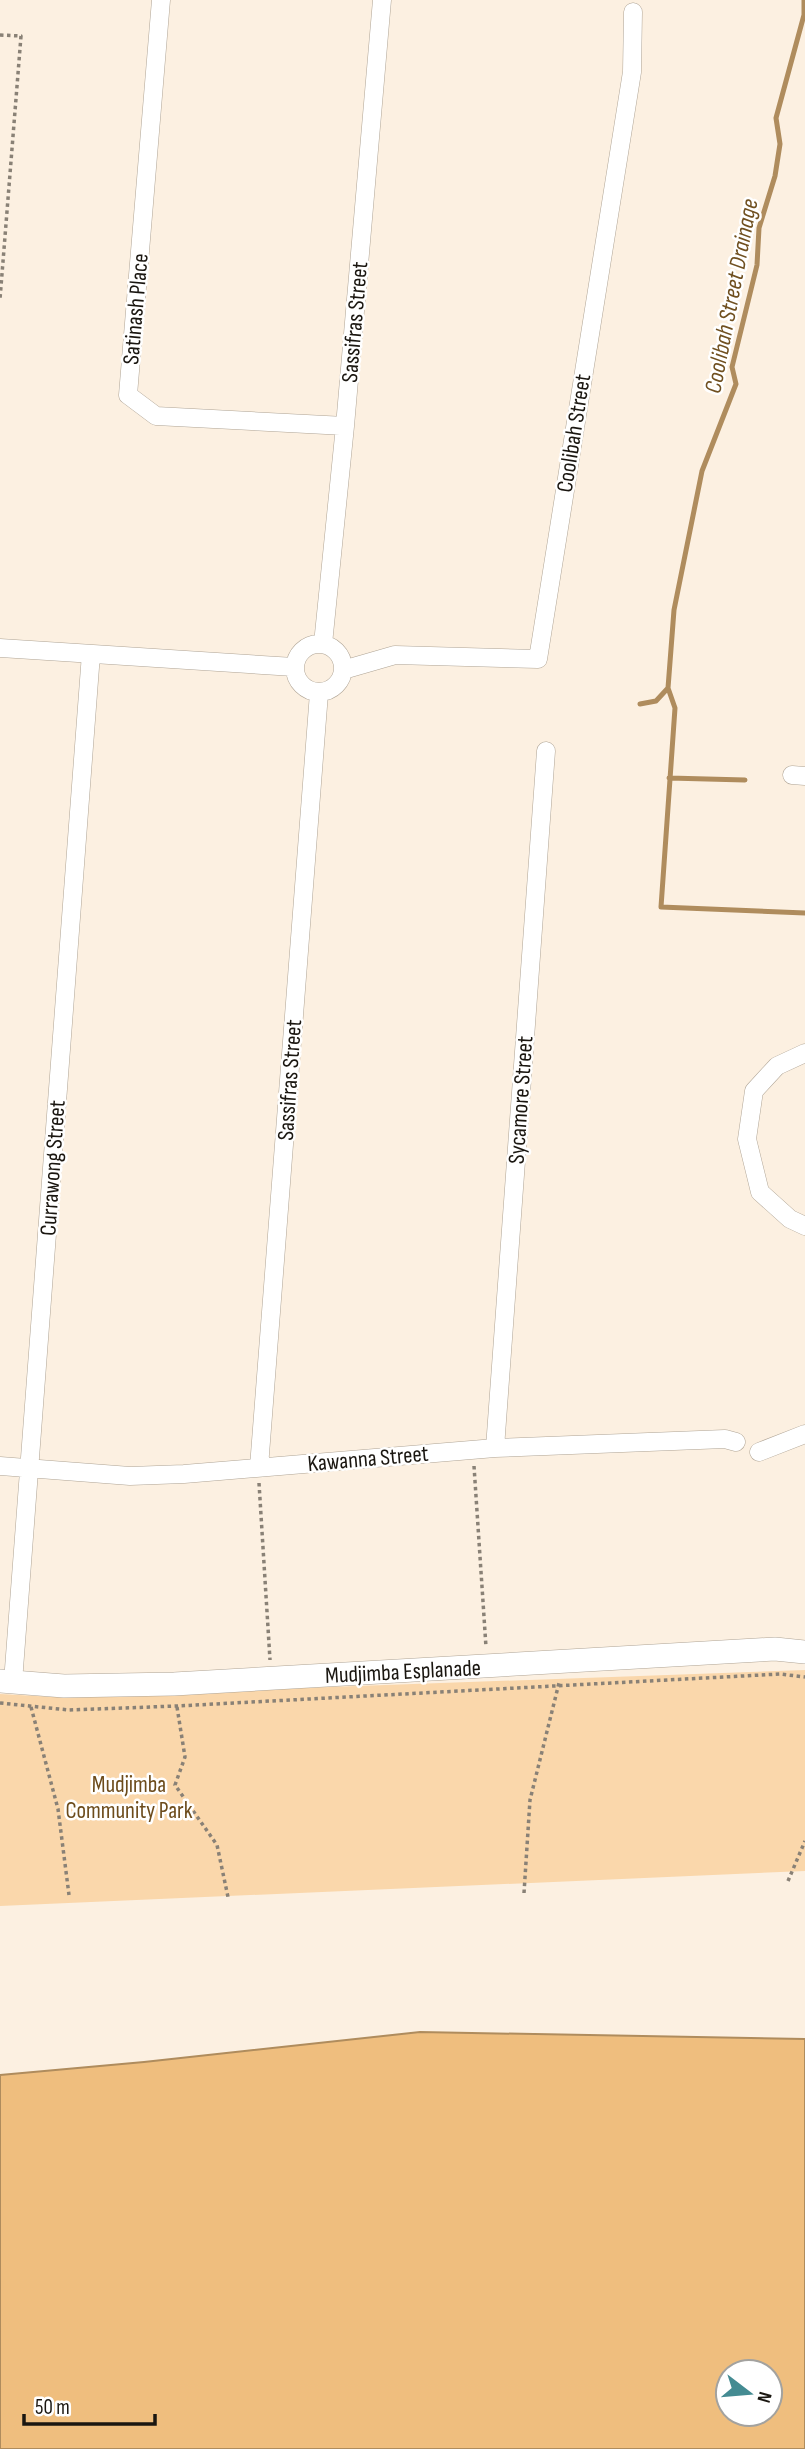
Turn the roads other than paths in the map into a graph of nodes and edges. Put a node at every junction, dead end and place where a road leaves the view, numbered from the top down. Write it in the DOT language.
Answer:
graph roads {
  1 [pos="161,0"];
  2 [pos="382,0"];
  3 [pos="633,12"];
  4 [pos="345,426"];
  5 [pos="323,644"];
  6 [pos="0,648"];
  7 [pos="92,654"];
  8 [pos="294,667"];
  9 [pos="343,670"];
  10 [pos="319,693"];
  11 [pos="546,751"];
  12 [pos="805,1053"];
  13 [pos="805,1226"];
  14 [pos="805,1434"];
  15 [pos="736,1442"];
  16 [pos="495,1448"];
  17 [pos="759,1452"];
  18 [pos="0,1466"];
  19 [pos="259,1466"];
  20 [pos="29,1468"];
  21 [pos="805,1652"];
  22 [pos="18,1688"];
  1 -- 4 [label="street, Satinash Place"];
  2 -- 4 [label="street, Sassifras Street"];
  3 -- 9 [label="street, Coolibah Street"];
  4 -- 5 [label="street, Sassifras Street"];
  5 -- 8 [label="street"];
  5 -- 9 [label="street"];
  6 -- 7 [label="street"];
  7 -- 8 [label="street"];
  7 -- 20 [label="street, Currawong Street"];
  8 -- 10 [label="street"];
  9 -- 10 [label="street"];
  10 -- 19 [label="street, Sassifras Street"];
  11 -- 16 [label="street, Sycamore Street"];
  12 -- 13 [label="street"];
  14 -- 17 [label="street"];
  15 -- 16 [label="street, Kawanna Street"];
  16 -- 19 [label="street, Kawanna Street"];
  18 -- 20 [label="street, Kawanna Street"];
  19 -- 20 [label="street, Kawanna Street"];
  20 -- 22 [label="street, Currawong Street"];
  21 -- 22 [label="street, Mudjimba Esplanade"];
}
